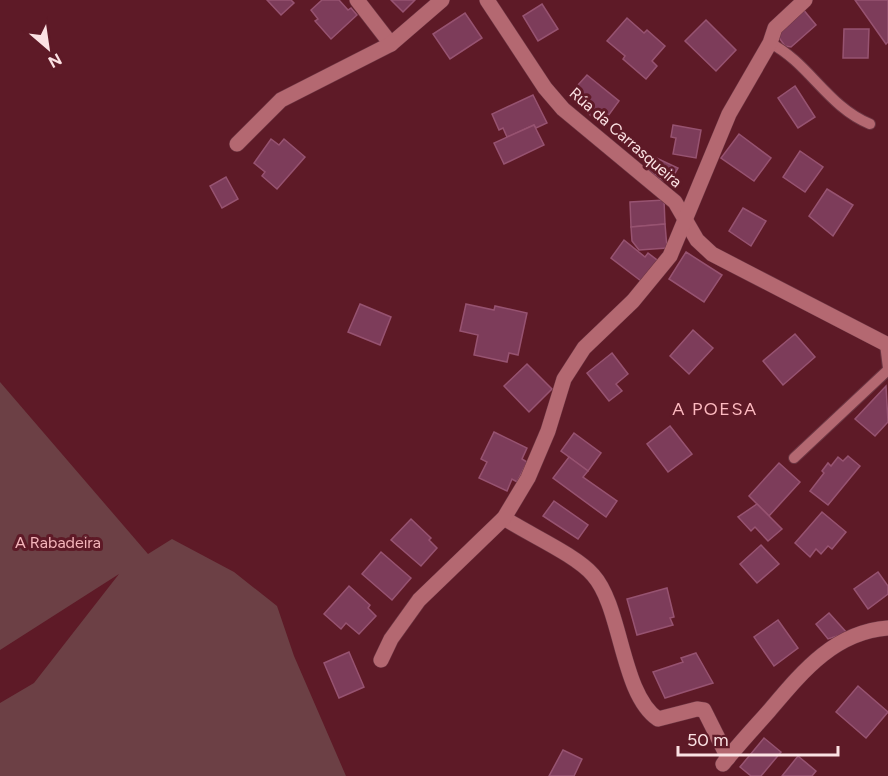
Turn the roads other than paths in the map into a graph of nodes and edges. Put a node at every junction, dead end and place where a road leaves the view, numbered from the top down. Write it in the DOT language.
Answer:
graph roads {
  1 [pos="357,0"];
  2 [pos="442,0"];
  3 [pos="487,0"];
  4 [pos="805,0"];
  5 [pos="770,43"];
  6 [pos="391,44"];
  7 [pos="870,124"];
  8 [pos="237,144"];
  9 [pos="686,223"];
  10 [pos="886,344"];
  11 [pos="888,369"];
  12 [pos="794,458"];
  13 [pos="504,518"];
  14 [pos="888,628"];
  15 [pos="381,660"];
  1 -- 6 [label="street"];
  2 -- 6 [label="street"];
  3 -- 9 [label="street, Rúa da Carrasqueira"];
  4 -- 5 [label="street"];
  5 -- 7 [label="lane"];
  5 -- 9 [label="street"];
  6 -- 8 [label="street"];
  9 -- 10 [label="street, Rúa da Carrasqueira"];
  9 -- 13 [label="street"];
  10 -- 11 [label="lane"];
  11 -- 12 [label="lane"];
  13 -- 14 [label="street"];
  13 -- 15 [label="street"];
}
